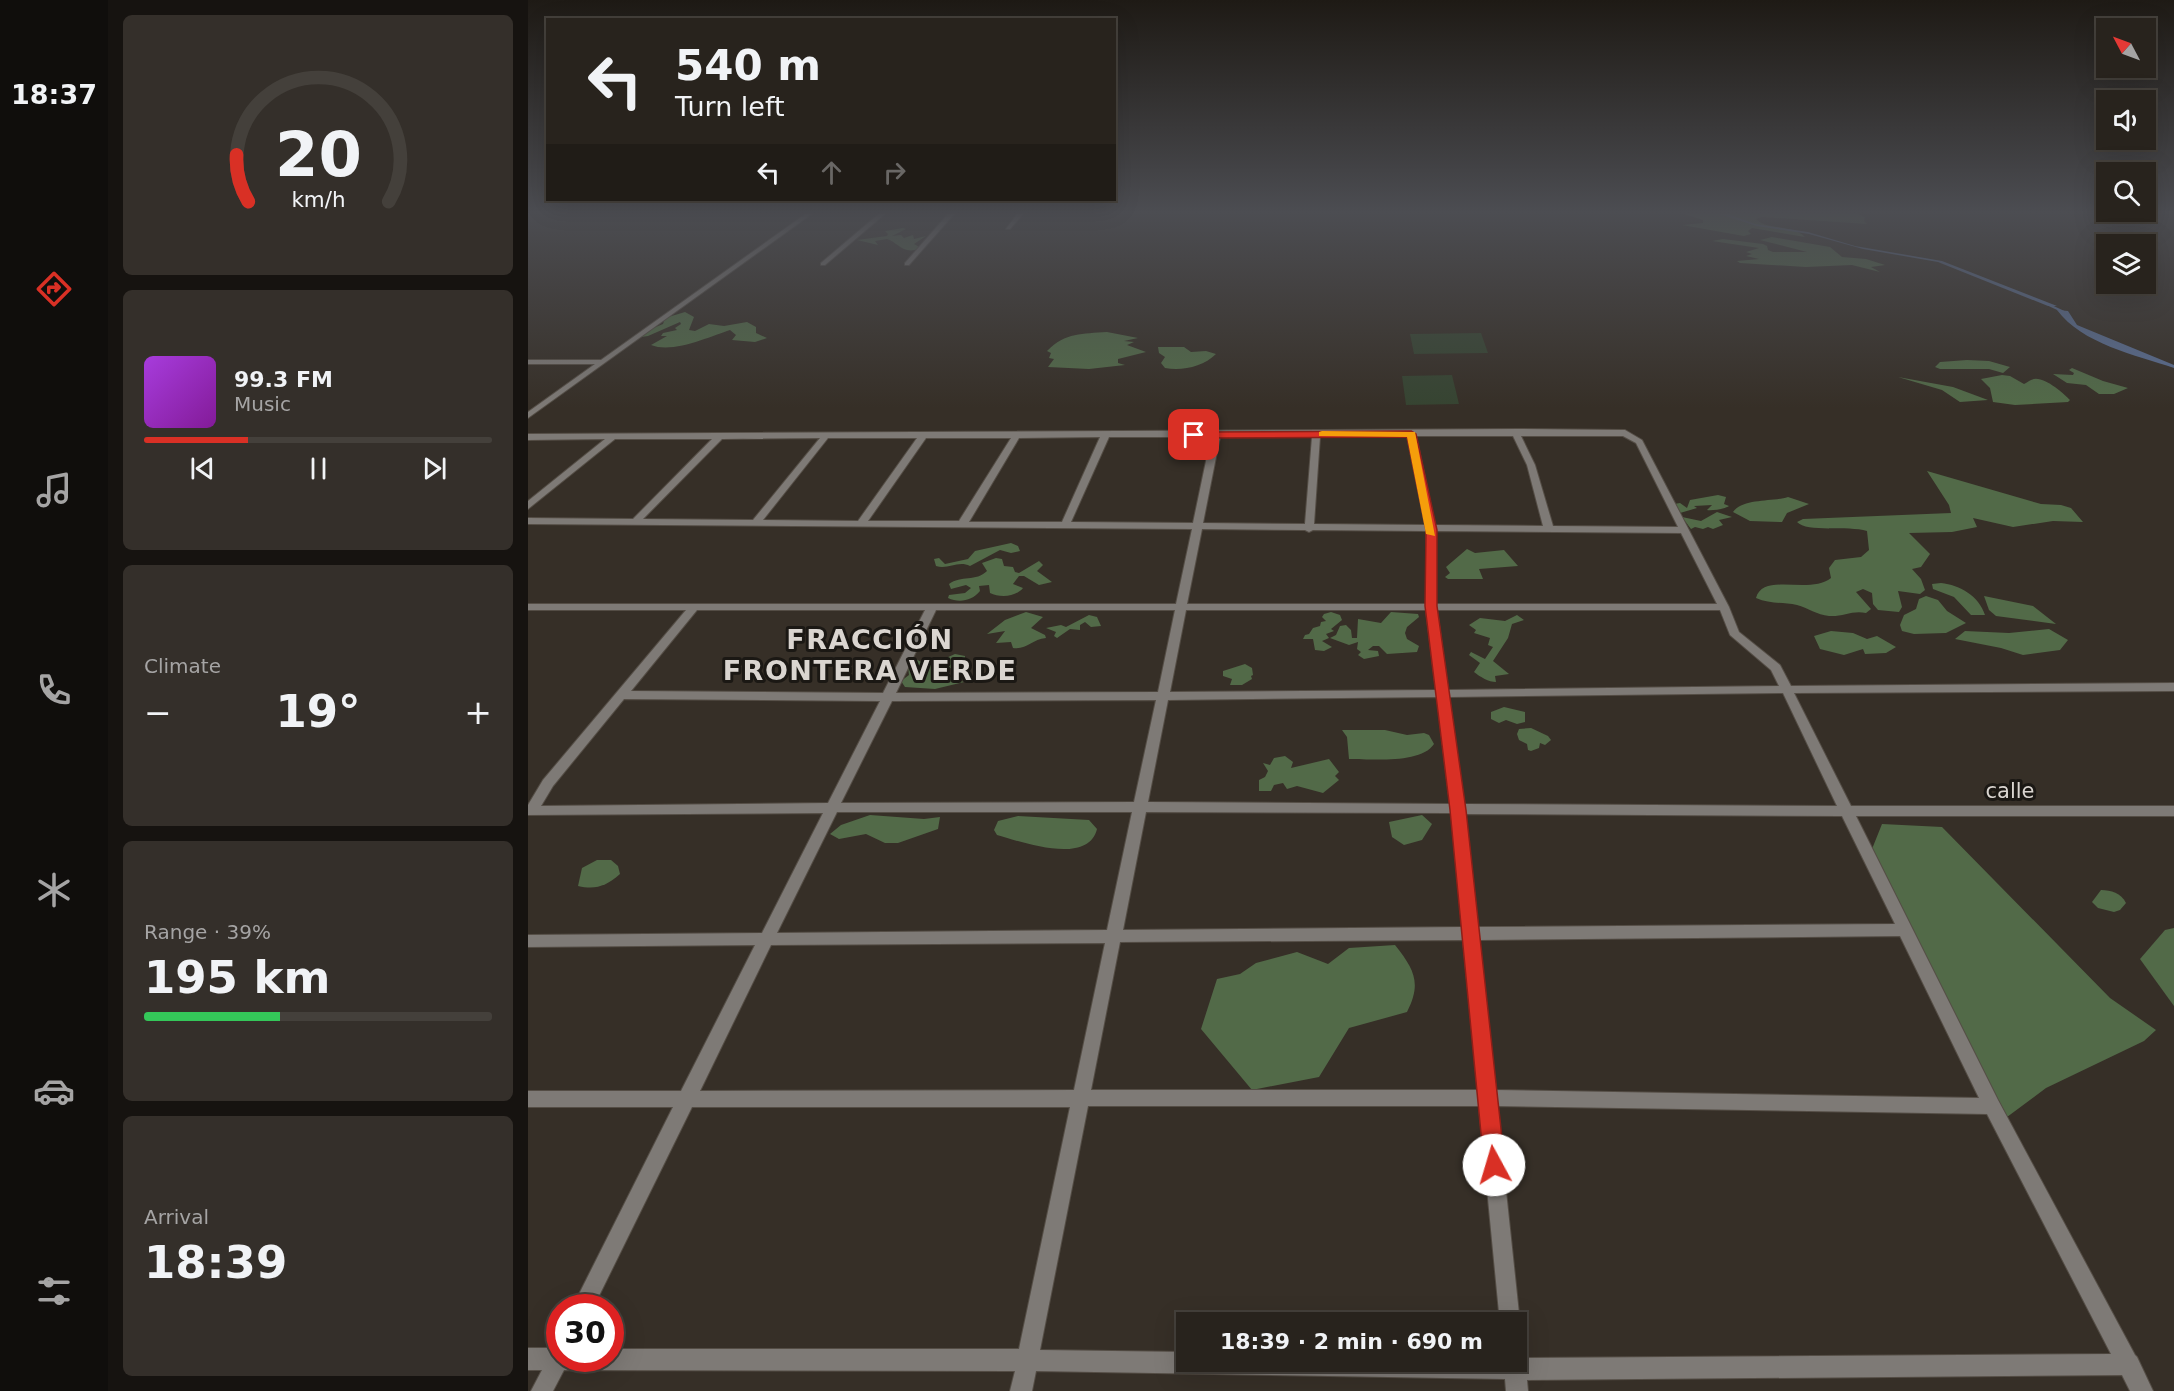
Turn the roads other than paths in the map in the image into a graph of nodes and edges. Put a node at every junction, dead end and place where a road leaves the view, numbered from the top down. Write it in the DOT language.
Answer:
graph roads {
  1 [pos="719,278"];
  2 [pos="528,362"];
  3 [pos="601,362"];
  4 [pos="528,416"];
  5 [pos="1515,432"];
  6 [pos="1316,434"];
  7 [pos="1411,434"];
  8 [pos="1216,435"];
  9 [pos="826,436"];
  10 [pos="923,436"];
  11 [pos="1016,436"];
  12 [pos="1106,436"];
  13 [pos="528,437"];
  14 [pos="613,437"];
  15 [pos="719,437"];
  16 [pos="528,506"];
  17 [pos="528,521"];
  18 [pos="635,522"];
  19 [pos="756,523"];
  20 [pos="861,524"];
  21 [pos="962,525"];
  22 [pos="1065,526"];
  23 [pos="1196,528"];
  24 [pos="1309,529"];
  25 [pos="1431,530"];
  26 [pos="1549,530"];
  27 [pos="1685,530"];
  28 [pos="933,606"];
  29 [pos="1180,606"];
  30 [pos="1431,606"];
  31 [pos="528,607"];
  32 [pos="694,607"];
  33 [pos="1724,607"];
  34 [pos="2174,687"];
  35 [pos="1786,688"];
  36 [pos="622,695"];
  37 [pos="1162,695"];
  38 [pos="1443,695"];
  39 [pos="887,698"];
  40 [pos="834,806"];
  41 [pos="1141,808"];
  42 [pos="1458,810"];
  43 [pos="2174,811"];
  44 [pos="1847,812"];
  45 [pos="1905,930"];
  46 [pos="1470,932"];
  47 [pos="1115,935"];
  48 [pos="767,939"];
  49 [pos="528,941"];
  50 [pos="1081,1098"];
  51 [pos="1487,1098"];
  52 [pos="528,1099"];
  53 [pos="687,1099"];
  54 [pos="1992,1106"];
  55 [pos="589,1294"];
  56 [pos="1509,1312"];
  57 [pos="546,1358"];
  58 [pos="624,1358"];
  59 [pos="528,1359"];
  60 [pos="1028,1360"];
  61 [pos="1176,1362"];
  62 [pos="2130,1364"];
  63 [pos="1527,1366"];
  64 [pos="551,1372"];
  65 [pos="1515,1372"];
  66 [pos="542,1391"];
  67 [pos="1021,1391"];
  68 [pos="1517,1391"];
  69 [pos="2142,1391"];
  1 -- 3 [label="street"];
  2 -- 3 [label="street"];
  3 -- 4 [label="street"];
  5 -- 7 [label="street"];
  5 -- 26 [label="street"];
  5 -- 27 [label="street"];
  6 -- 7 [label="street"];
  6 -- 8 [label="street"];
  6 -- 24 [label="street"];
  7 -- 25 [label="street"];
  8 -- 12 [label="street"];
  8 -- 23 [label="street"];
  9 -- 10 [label="street"];
  9 -- 15 [label="street"];
  9 -- 19 [label="street"];
  10 -- 11 [label="street"];
  10 -- 20 [label="street"];
  11 -- 12 [label="street"];
  11 -- 21 [label="street"];
  12 -- 22 [label="street"];
  13 -- 14 [label="street"];
  14 -- 15 [label="street"];
  14 -- 16 [label="street"];
  15 -- 18 [label="street"];
  17 -- 18 [label="street"];
  18 -- 19 [label="street"];
  19 -- 20 [label="street"];
  20 -- 21 [label="street"];
  21 -- 22 [label="street"];
  22 -- 23 [label="street"];
  23 -- 24 [label="street"];
  23 -- 29 [label="street"];
  24 -- 25 [label="street"];
  25 -- 26 [label="street"];
  25 -- 30 [label="street"];
  26 -- 27 [label="street"];
  27 -- 33 [label="street"];
  28 -- 29 [label="street"];
  28 -- 32 [label="street"];
  28 -- 39 [label="street"];
  29 -- 30 [label="street"];
  29 -- 37 [label="street"];
  30 -- 33 [label="street"];
  30 -- 38 [label="street"];
  31 -- 32 [label="street"];
  32 -- 36 [label="street"];
  33 -- 35 [label="street"];
  34 -- 35 [label="street"];
  35 -- 38 [label="street"];
  35 -- 44 [label="street"];
  36 -- 39 [label="street"];
  36 -- 40 [label="street, calle"];
  37 -- 38 [label="street"];
  37 -- 39 [label="street"];
  37 -- 41 [label="street"];
  38 -- 42 [label="street"];
  39 -- 40 [label="street"];
  40 -- 41 [label="street, calle"];
  40 -- 48 [label="street"];
  41 -- 42 [label="street, calle"];
  41 -- 47 [label="street"];
  42 -- 44 [label="street, calle"];
  42 -- 46 [label="street"];
  43 -- 44 [label="street, calle"];
  44 -- 45 [label="street"];
  45 -- 46 [label="street"];
  45 -- 54 [label="street"];
  46 -- 47 [label="street"];
  46 -- 51 [label="street"];
  47 -- 48 [label="street"];
  47 -- 50 [label="street"];
  48 -- 49 [label="street"];
  48 -- 53 [label="street"];
  50 -- 51 [label="street"];
  50 -- 53 [label="street"];
  50 -- 60 [label="street"];
  51 -- 54 [label="street"];
  51 -- 56 [label="street"];
  52 -- 53 [label="street"];
  53 -- 55 [label="street"];
  54 -- 62 [label="street"];
  57 -- 59 [label="street"];
  58 -- 60 [label="street"];
  60 -- 61 [label="street"];
  60 -- 67 [label="street"];
  62 -- 63 [label="street"];
  62 -- 69 [label="street"];
  64 -- 66 [label="street"];
  65 -- 68 [label="street"];
}
